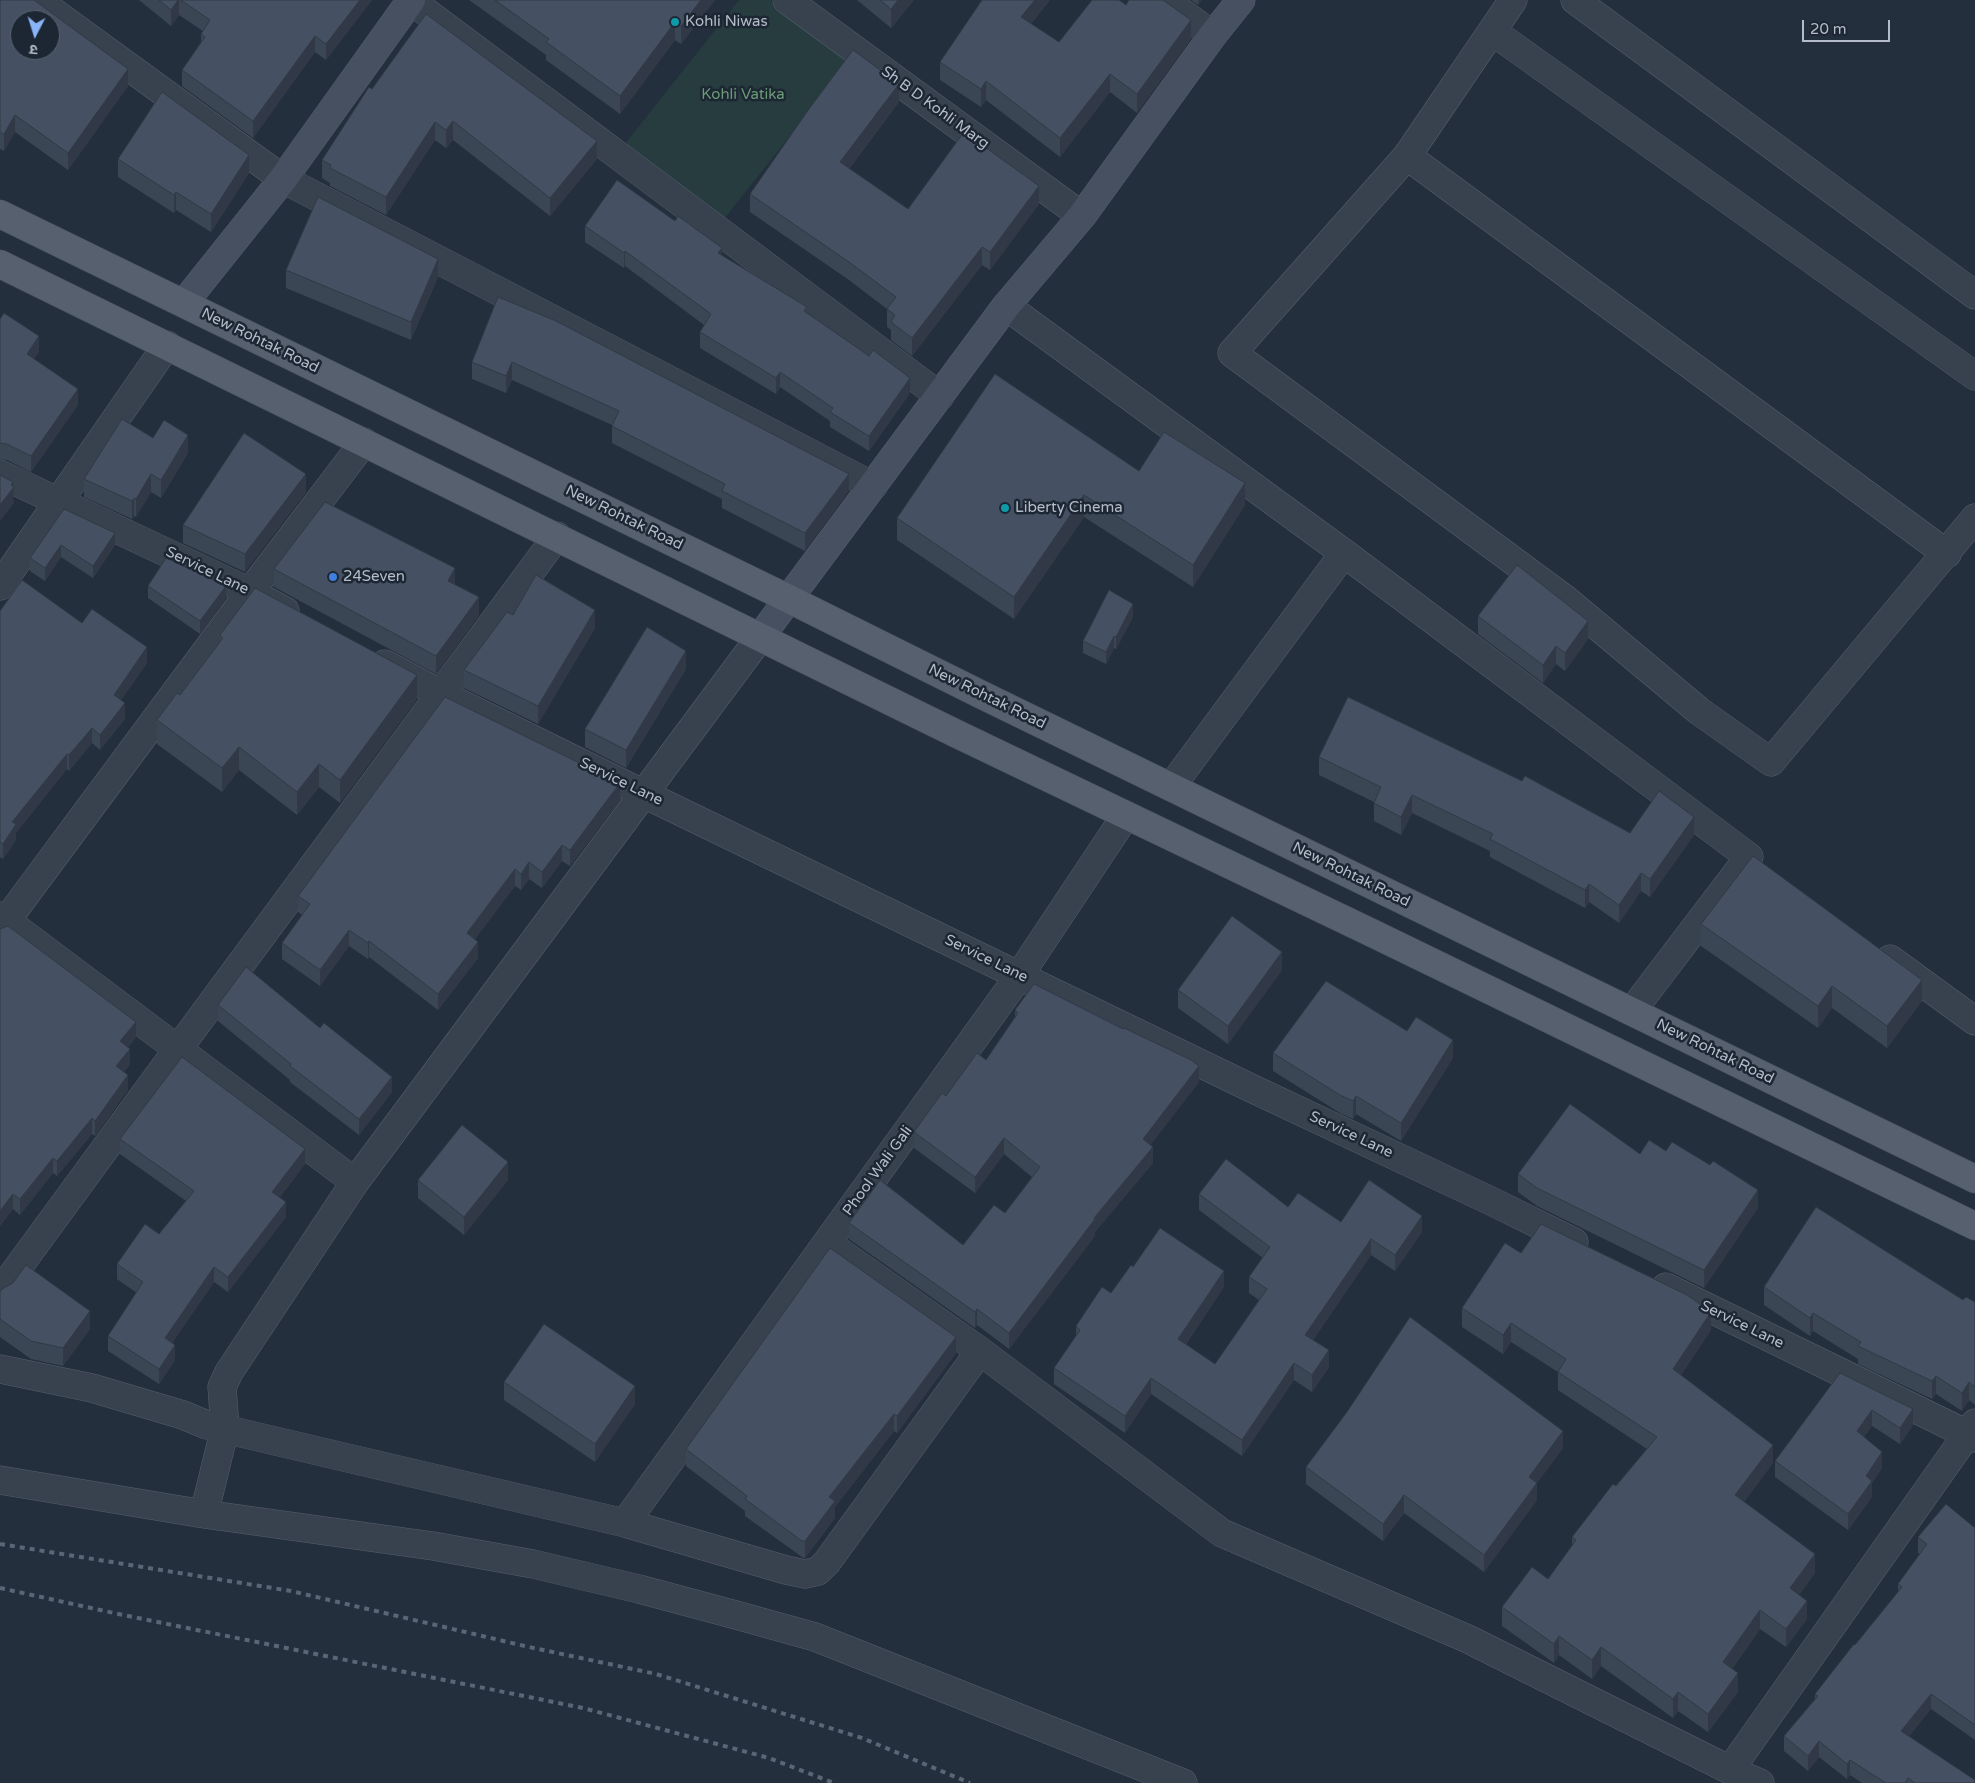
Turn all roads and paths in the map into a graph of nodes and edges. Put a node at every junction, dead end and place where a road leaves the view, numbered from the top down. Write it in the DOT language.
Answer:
graph roads {
  1 [pos="37,0"];
  2 [pos="411,0"];
  3 [pos="787,0"];
  4 [pos="1164,0"];
  5 [pos="1241,0"];
  6 [pos="1513,0"];
  7 [pos="1575,0"];
  8 [pos="1492,31"];
  9 [pos="1212,35"];
  10 [pos="1407,156"];
  11 [pos="284,179"];
  12 [pos="0,214"];
  13 [pos="1082,216"];
  14 [pos="0,264"];
  15 [pos="1975,295"];
  16 [pos="184,303"];
  17 [pos="1006,306"];
  18 [pos="167,345"];
  19 [pos="1975,376"];
  20 [pos="940,396"];
  21 [pos="364,442"];
  22 [pos="0,474"];
  23 [pos="873,486"];
  24 [pos="60,501"];
  25 [pos="1975,518"];
  26 [pos="557,536"];
  27 [pos="1344,553"];
  28 [pos="1946,554"];
  29 [pos="0,586"];
  30 [pos="250,592"];
  31 [pos="789,599"];
  32 [pos="311,624"];
  33 [pos="761,636"];
  34 [pos="363,652"];
  35 [pos="442,694"];
  36 [pos="1171,787"];
  37 [pos="644,794"];
  38 [pos="1126,815"];
  39 [pos="1746,854"];
  40 [pos="1769,871"];
  41 [pos="2,922"];
  42 [pos="1872,946"];
  43 [pos="1019,976"];
  44 [pos="1632,1011"];
  45 [pos="1975,1021"];
  46 [pos="178,1049"];
  47 [pos="1975,1179"];
  48 [pos="355,1182"];
  49 [pos="1975,1226"];
  50 [pos="827,1243"];
  51 [pos="1596,1253"];
  52 [pos="1640,1275"];
  53 [pos="0,1292"];
  54 [pos="980,1351"];
  55 [pos="0,1369"];
  56 [pos="225,1428"];
  57 [pos="1972,1432"];
  58 [pos="0,1480"];
  59 [pos="204,1514"];
  60 [pos="625,1523"];
  61 [pos="1730,1770"];
  62 [pos="1183,1783"];
  63 [pos="1760,1783"];
  1 -- 11 [label="street"];
  2 -- 11 [label="street"];
  2 -- 20 [label="street"];
  3 -- 13 [label="street, Sh B D Kohli Marg"];
  4 -- 9 [label="street"];
  5 -- 9 [label="street"];
  6 -- 8 [label="street"];
  7 -- 15 [label="street"];
  8 -- 10 [label="street"];
  8 -- 19 [label="street"];
  9 -- 13 [label="street"];
  10 -- 28 [label="street"];
  10 -- 28 [label="street"];
  11 -- 16 [label="street"];
  11 -- 23 [label="street"];
  12 -- 16 [label="main road, New Rohtak Road"];
  13 -- 17 [label="street"];
  14 -- 18 [label="main road"];
  16 -- 31 [label="main road, New Rohtak Road"];
  17 -- 20 [label="street"];
  17 -- 27 [label="street"];
  18 -- 21 [label="main road"];
  18 -- 24 [label="street"];
  20 -- 23 [label="street"];
  21 -- 26 [label="main road"];
  21 -- 30 [label="street"];
  22 -- 24 [label="street, Service Lane"];
  23 -- 31 [label="street"];
  24 -- 29 [label="street"];
  24 -- 30 [label="street, Service Lane"];
  25 -- 28 [label="street"];
  26 -- 33 [label="main road"];
  26 -- 35 [label="street"];
  27 -- 36 [label="street"];
  27 -- 39 [label="street"];
  30 -- 32 [label="street, Service Lane"];
  30 -- 41 [label="street"];
  31 -- 33 [label="street"];
  31 -- 36 [label="main road, New Rohtak Road"];
  33 -- 37 [label="street"];
  33 -- 38 [label="main road"];
  34 -- 35 [label="street, Service Lane"];
  35 -- 37 [label="street, Service Lane"];
  35 -- 46 [label="street"];
  36 -- 44 [label="main road, New Rohtak Road"];
  37 -- 43 [label="street, Service Lane"];
  37 -- 48 [label="street"];
  38 -- 43 [label="street, Phool Wali Gali"];
  38 -- 49 [label="main road"];
  39 -- 40 [label="street"];
  39 -- 44 [label="street"];
  41 -- 46 [label="street"];
  42 -- 45 [label="street"];
  43 -- 50 [label="street, Phool Wali Gali"];
  43 -- 51 [label="street, Service Lane"];
  44 -- 47 [label="main road, New Rohtak Road"];
  46 -- 48 [label="street"];
  46 -- 53 [label="street"];
  48 -- 56 [label="street"];
  50 -- 54 [label="street"];
  50 -- 60 [label="street, Phool Wali Gali"];
  52 -- 57 [label="street, Service Lane"];
  54 -- 60 [label="street"];
  54 -- 61 [label="street"];
  55 -- 56 [label="street"];
  56 -- 59 [label="street"];
  56 -- 60 [label="street"];
  57 -- 61 [label="street"];
  58 -- 59 [label="street"];
  59 -- 62 [label="street"];
  61 -- 63 [label="street"];
}
